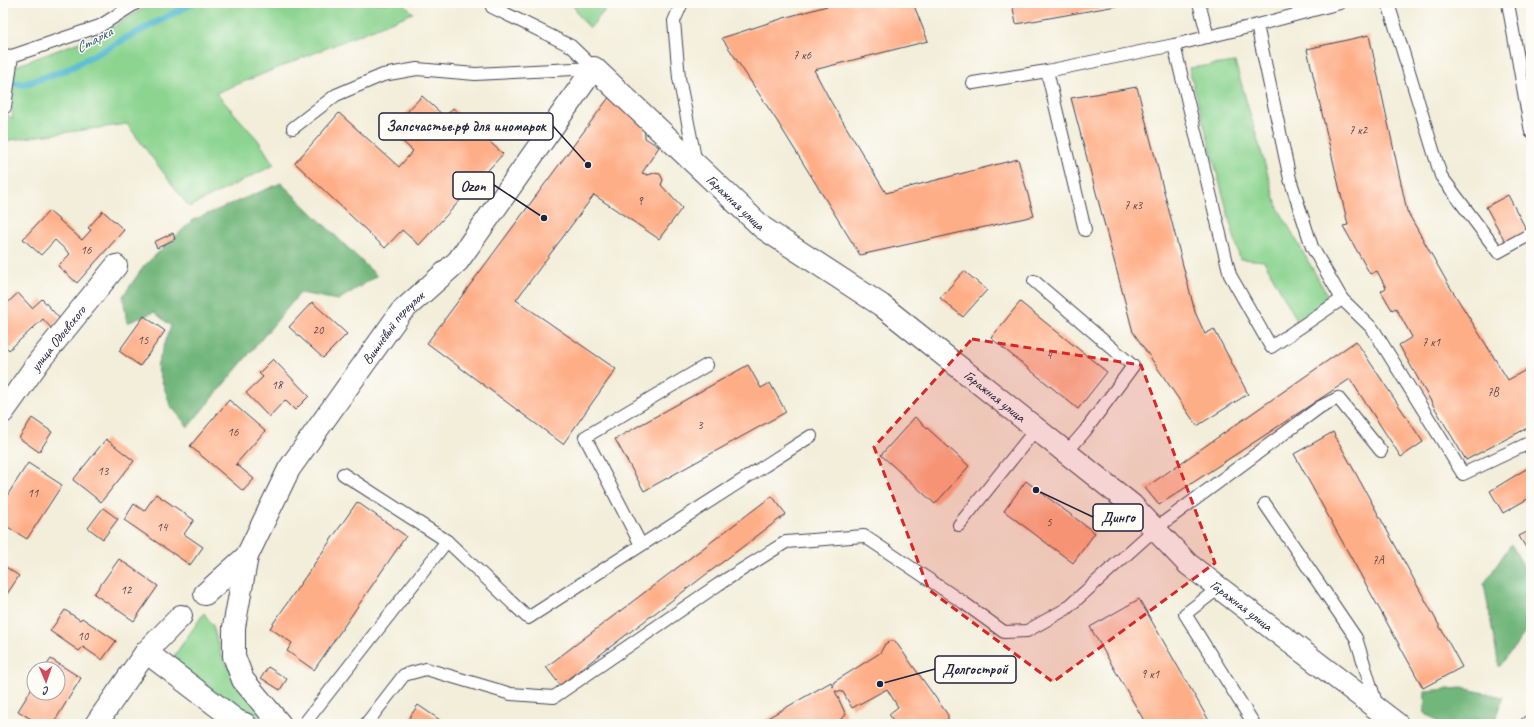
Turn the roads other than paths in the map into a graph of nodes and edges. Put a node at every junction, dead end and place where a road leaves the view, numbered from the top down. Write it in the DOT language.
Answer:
graph roads {
  1 [pos="136,3"];
  2 [pos="682,3"];
  3 [pos="1199,3"];
  4 [pos="1340,3"];
  5 [pos="1388,3"];
  6 [pos="1508,3"];
  7 [pos="492,7"];
  8 [pos="1257,24"];
  9 [pos="1208,37"];
  10 [pos="1174,45"];
  11 [pos="7,55"];
  12 [pos="594,68"];
  13 [pos="1047,71"];
  14 [pos="973,83"];
  15 [pos="3,107"];
  16 [pos="293,128"];
  17 [pos="1531,132"];
  18 [pos="697,166"];
  19 [pos="1085,230"];
  20 [pos="1531,234"];
  21 [pos="116,266"];
  22 [pos="1034,281"];
  23 [pos="1342,299"];
  24 [pos="707,365"];
  25 [pos="3,412"];
  26 [pos="1036,429"];
  27 [pos="811,436"];
  28 [pos="1531,442"];
  29 [pos="1381,451"];
  30 [pos="1066,453"];
  31 [pos="344,474"];
  32 [pos="1265,504"];
  33 [pos="959,525"];
  34 [pos="1155,529"];
  35 [pos="447,541"];
  36 [pos="641,545"];
  37 [pos="247,556"];
  38 [pos="1219,588"];
  39 [pos="205,594"];
  40 [pos="181,616"];
  41 [pos="146,652"];
  42 [pos="1378,709"];
  43 [pos="1531,720"];
  44 [pos="96,724"];
  45 [pos="245,724"];
  46 [pos="280,724"];
  47 [pos="304,724"];
  48 [pos="366,724"];
  49 [pos="1254,724"];
  50 [pos="1397,724"];
  51 [pos="1526,724"];
  1 -- 11 [label="lane"];
  2 -- 18 [label="lane"];
  3 -- 9 [label="lane"];
  4 -- 8 [label="lane"];
  5 -- 20 [label="lane"];
  6 -- 17 [label="lane"];
  7 -- 12 [label="lane"];
  8 -- 9 [label="lane"];
  8 -- 23 [label="lane"];
  9 -- 10 [label="lane"];
  10 -- 13 [label="lane"];
  10 -- 23 [label="lane"];
  11 -- 15 [label="lane"];
  12 -- 16 [label="lane"];
  12 -- 18 [label="street, Гаражная улица"];
  12 -- 37 [label="street, Вишнёвый переулок"];
  13 -- 14 [label="lane"];
  13 -- 19 [label="lane"];
  18 -- 26 [label="street, Гаражная улица"];
  21 -- 25 [label="street, улица Одоевского"];
  22 -- 30 [label="lane"];
  23 -- 28 [label="lane"];
  24 -- 36 [label="lane"];
  26 -- 30 [label="street, Гаражная улица"];
  26 -- 33 [label="lane"];
  27 -- 36 [label="lane"];
  29 -- 34 [label="lane"];
  30 -- 34 [label="street, Гаражная улица"];
  31 -- 35 [label="lane"];
  32 -- 42 [label="lane"];
  34 -- 38 [label="street, Гаражная улица"];
  34 -- 48 [label="lane"];
  35 -- 36 [label="lane"];
  35 -- 47 [label="lane"];
  37 -- 39 [label="street, Вишнёвый переулок"];
  37 -- 46 [label="street"];
  38 -- 42 [label="street, Гаражная улица"];
  38 -- 49 [label="lane"];
  40 -- 41 [label="street"];
  41 -- 44 [label="street"];
  41 -- 45 [label="street"];
  42 -- 50 [label="street, Гаражная улица"];
  43 -- 51 [label="lane"];
}
